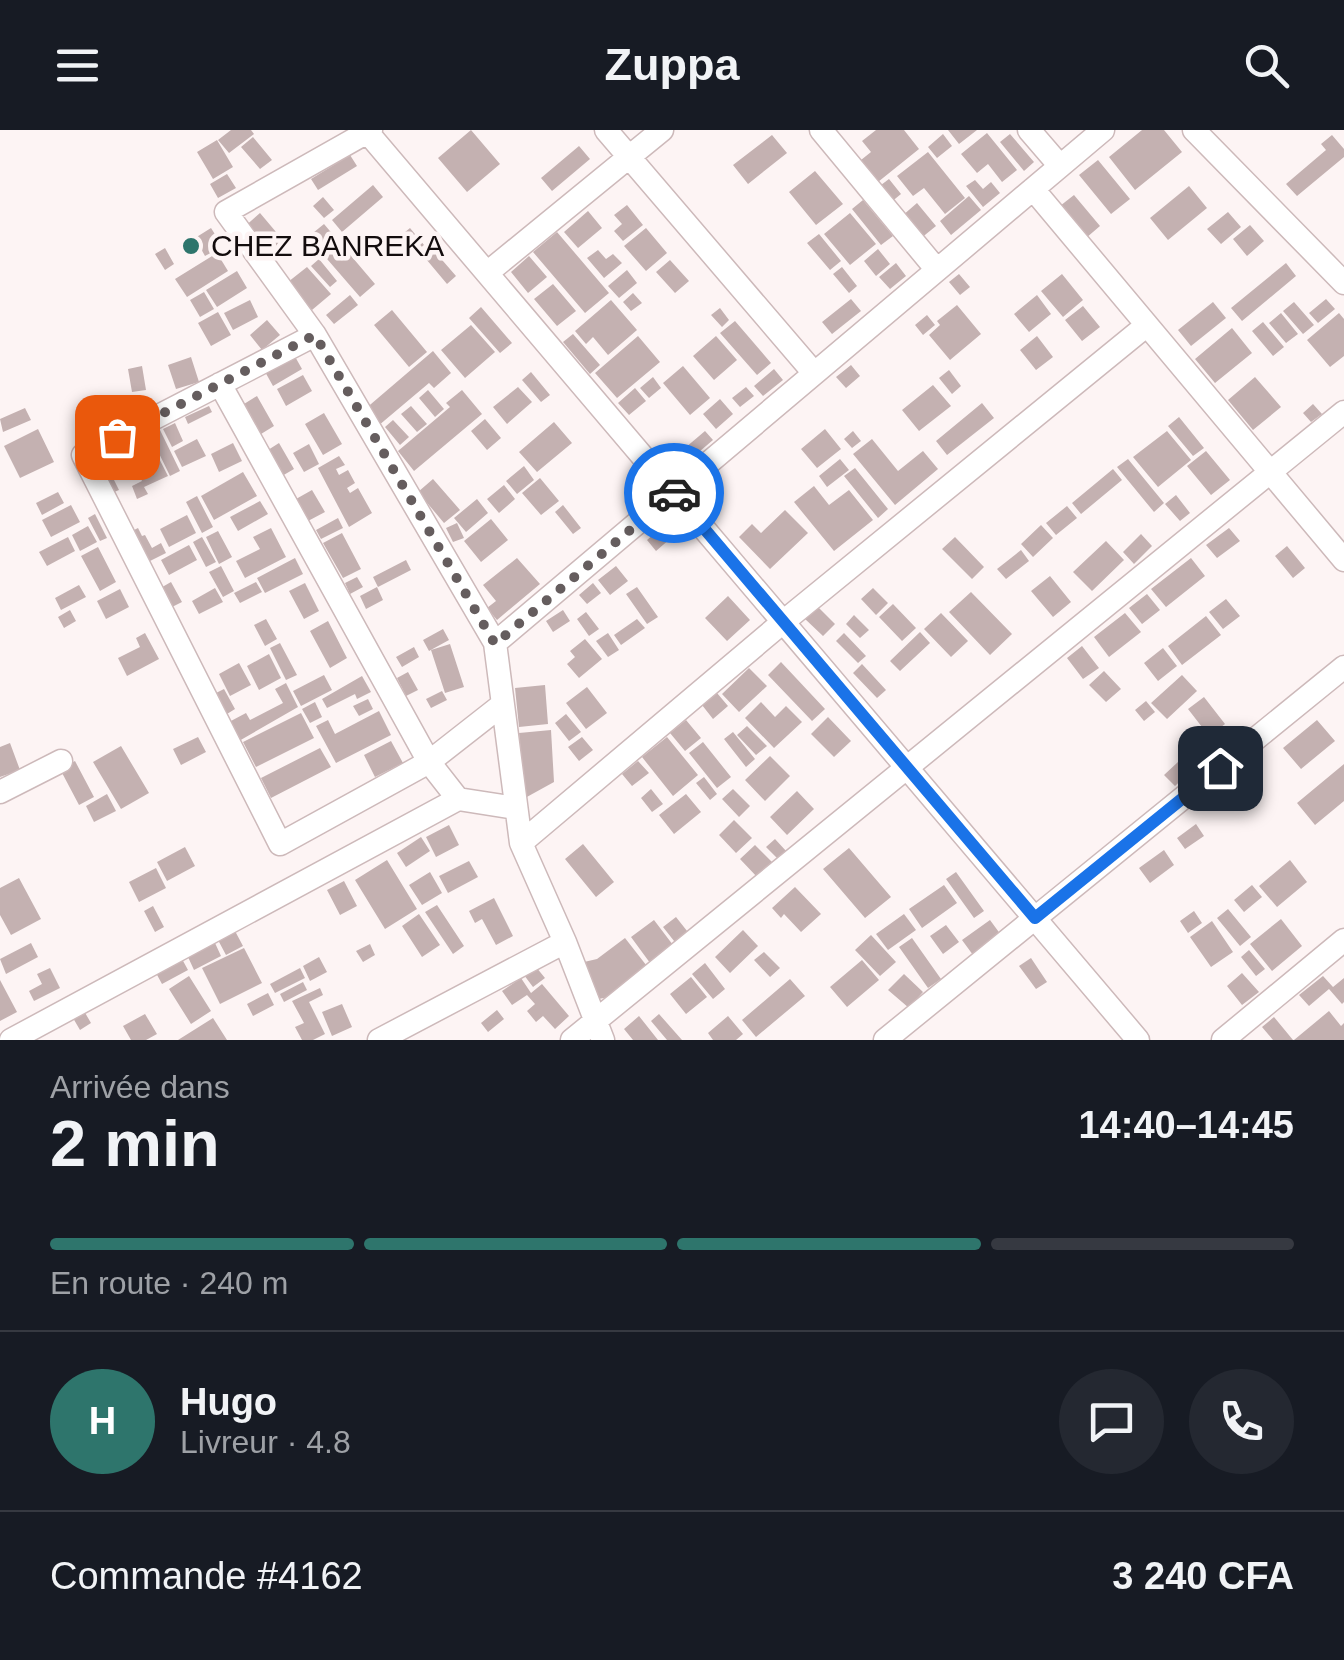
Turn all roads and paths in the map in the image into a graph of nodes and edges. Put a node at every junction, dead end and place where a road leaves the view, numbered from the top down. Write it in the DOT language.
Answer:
graph roads {
  1 [pos="606,130"];
  2 [pos="662,130"];
  3 [pos="821,130"];
  4 [pos="1029,130"];
  5 [pos="1102,130"];
  6 [pos="1194,130"];
  7 [pos="370,132"];
  8 [pos="630,157"];
  9 [pos="1060,166"];
  10 [pos="1033,189"];
  11 [pos="938,270"];
  12 [pos="487,273"];
  13 [pos="1344,283"];
  14 [pos="1147,325"];
  15 [pos="315,335"];
  16 [pos="814,373"];
  17 [pos="220,384"];
  18 [pos="1344,412"];
  19 [pos="1270,472"];
  20 [pos="673,493"];
  21 [pos="1344,560"];
  22 [pos="784,622"];
  23 [pos="495,644"];
  24 [pos="1344,668"];
  25 [pos="503,704"];
  26 [pos="62,761"];
  27 [pos="429,762"];
  28 [pos="907,768"];
  29 [pos="0,792"];
  30 [pos="458,799"];
  31 [pos="516,808"];
  32 [pos="521,843"];
  33 [pos="1035,918"];
  34 [pos="1344,940"];
  35 [pos="565,942"];
  36 [pos="599,1030"];
  37 [pos="0,1031"];
  38 [pos="8,1040"];
  39 [pos="379,1040"];
  40 [pos="572,1040"];
  41 [pos="885,1040"];
  42 [pos="1138,1040"];
  43 [pos="1223,1040"];
  1 -- 8 [label="street"];
  2 -- 8 [label="street"];
  3 -- 11 [label="street"];
  4 -- 9 [label="street"];
  5 -- 9 [label="street"];
  6 -- 13 [label="street"];
  7 -- 12 [label="street"];
  7 -- 15 [label="street"];
  8 -- 12 [label="street"];
  8 -- 16 [label="street"];
  9 -- 10 [label="street"];
  10 -- 11 [label="street"];
  10 -- 14 [label="street"];
  11 -- 16 [label="street"];
  12 -- 20 [label="street"];
  14 -- 19 [label="street"];
  14 -- 22 [label="street"];
  15 -- 17 [label="street"];
  15 -- 23 [label="street"];
  16 -- 20 [label="street"];
  17 -- 27 [label="street"];
  17 -- 27 [label="street"];
  18 -- 19 [label="street"];
  19 -- 21 [label="street"];
  19 -- 28 [label="street"];
  20 -- 22 [label="street"];
  20 -- 23 [label="street"];
  22 -- 28 [label="street"];
  22 -- 32 [label="street"];
  23 -- 25 [label="street"];
  24 -- 33 [label="street"];
  25 -- 27 [label="street"];
  25 -- 31 [label="street"];
  26 -- 29 [label="street"];
  27 -- 30 [label="street"];
  28 -- 33 [label="street"];
  28 -- 36 [label="street"];
  30 -- 31 [label="street"];
  30 -- 38 [label="street"];
  31 -- 32 [label="street"];
  32 -- 35 [label="street"];
  33 -- 41 [label="street"];
  33 -- 42 [label="street"];
  34 -- 43 [label="street"];
  35 -- 36 [label="street"];
  35 -- 39 [label="street"];
  36 -- 40 [label="street"];
  37 -- 38 [label="street"];
}
